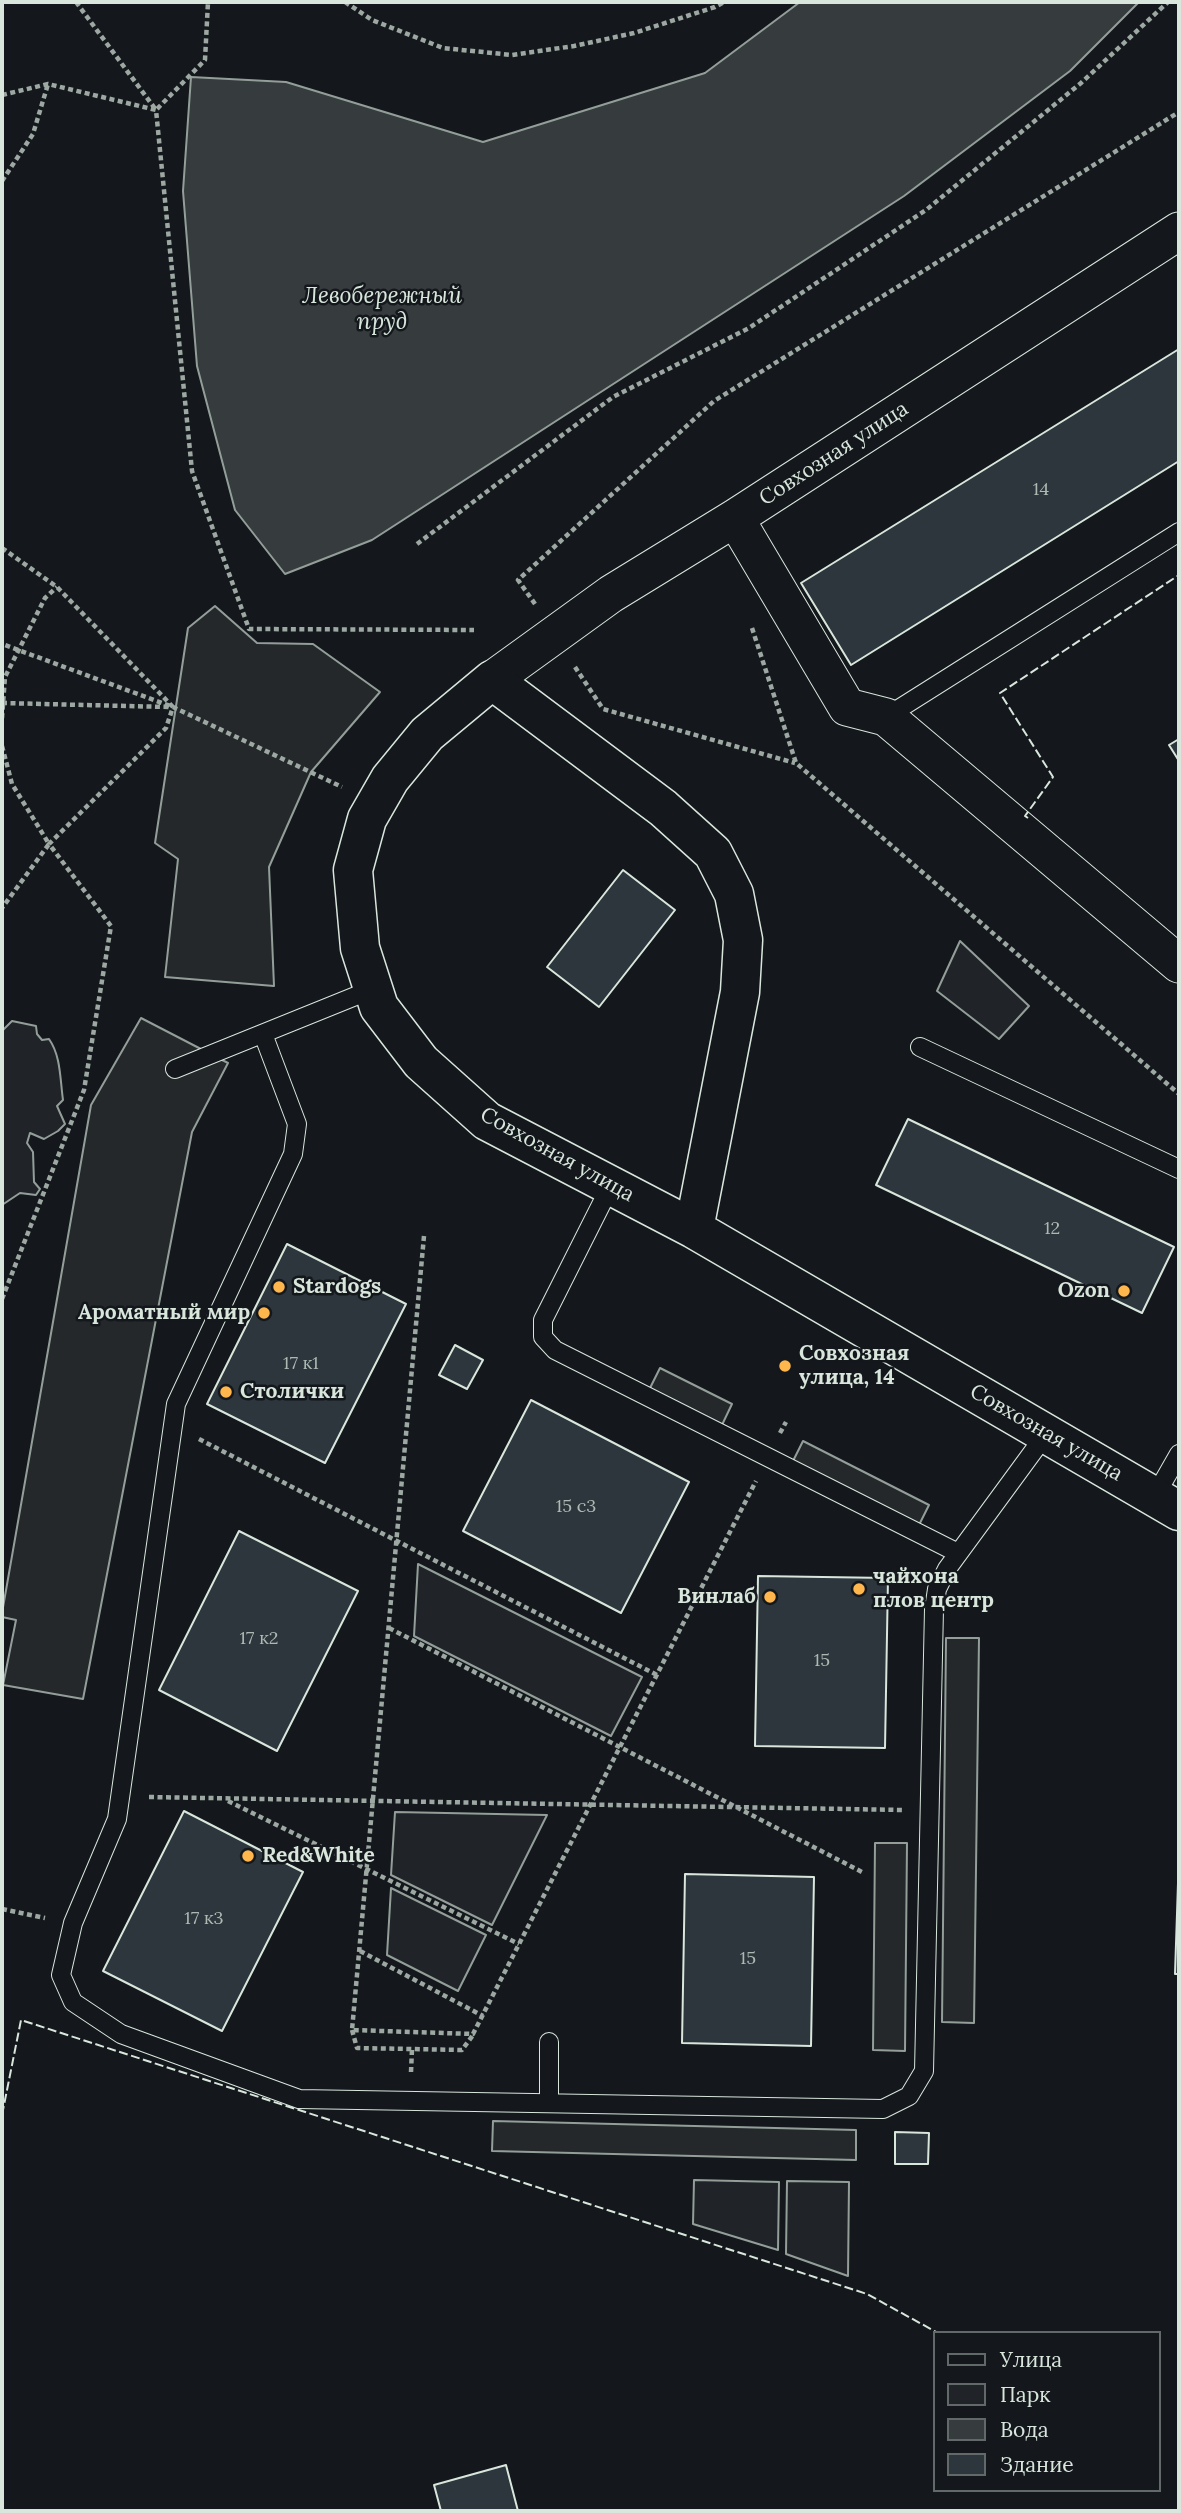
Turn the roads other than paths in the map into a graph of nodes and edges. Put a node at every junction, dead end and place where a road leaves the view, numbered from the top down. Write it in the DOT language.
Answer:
graph roads {
  1 [pos="1179,232"];
  2 [pos="735,518"];
  3 [pos="1179,532"];
  4 [pos="492,680"];
  5 [pos="886,718"];
  6 [pos="1179,964"];
  7 [pos="373,989"];
  8 [pos="264,1034"];
  9 [pos="920,1047"];
  10 [pos="176,1069"];
  11 [pos="1179,1169"];
  12 [pos="611,1185"];
  13 [pos="694,1229"];
  14 [pos="1046,1434"];
  15 [pos="1179,1454"];
  16 [pos="1167,1504"];
  17 [pos="958,1553"];
  18 [pos="550,2042"];
  19 [pos="549,2103"];
  1 -- 2 [label="street, Совхозная улица"];
  2 -- 4 [label="street, Совхозная улица"];
  2 -- 5 [label="street"];
  3 -- 5 [label="lane"];
  4 -- 7 [label="street, Совхозная улица"];
  4 -- 13 [label="street"];
  5 -- 6 [label="street"];
  7 -- 8 [label="lane"];
  7 -- 12 [label="street, Совхозная улица"];
  8 -- 10 [label="lane"];
  8 -- 19 [label="lane"];
  9 -- 11 [label="lane"];
  12 -- 13 [label="street, Совхозная улица"];
  12 -- 17 [label="lane"];
  13 -- 14 [label="street, Совхозная улица"];
  14 -- 16 [label="street, Совхозная улица"];
  14 -- 17 [label="lane"];
  15 -- 16 [label="lane"];
  17 -- 19 [label="lane"];
  18 -- 19 [label="lane"];
}
